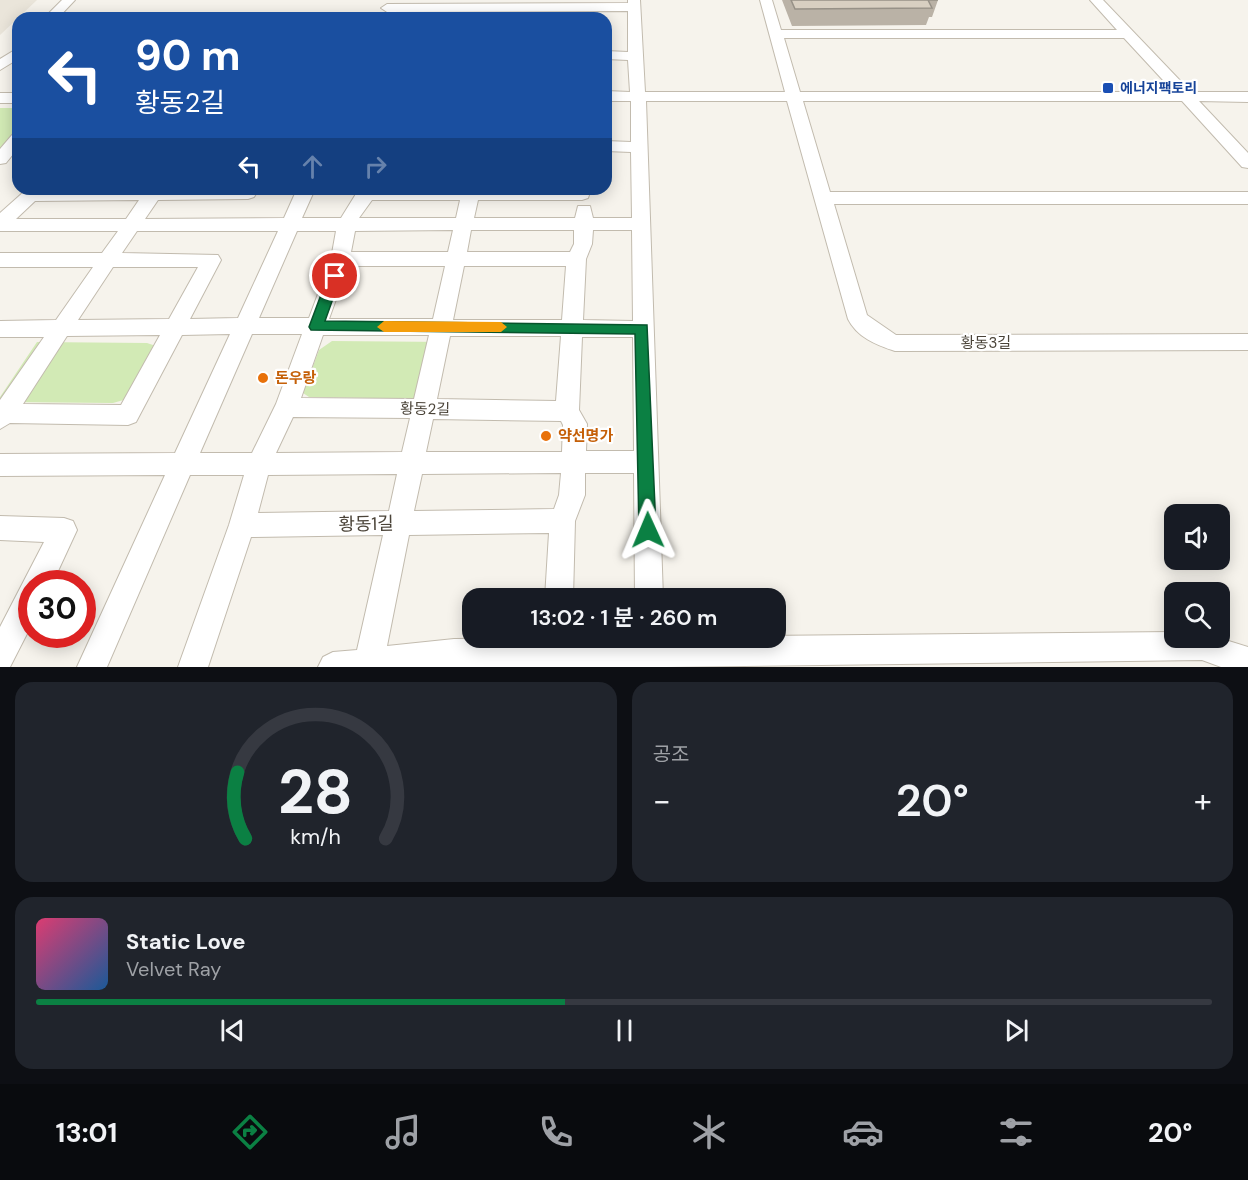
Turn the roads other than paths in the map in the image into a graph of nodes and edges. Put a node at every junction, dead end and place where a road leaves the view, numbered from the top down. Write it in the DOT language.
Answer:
graph roads {
  1 [pos="69,0"];
  2 [pos="766,0"];
  3 [pos="1096,0"];
  4 [pos="635,3"];
  5 [pos="510,8"];
  6 [pos="590,8"];
  7 [pos="387,9"];
  8 [pos="429,9"];
  9 [pos="57,12"];
  10 [pos="776,34"];
  11 [pos="1126,34"];
  12 [pos="612,55"];
  13 [pos="635,56"];
  14 [pos="12,57"];
  15 [pos="0,66"];
  16 [pos="612,96"];
  17 [pos="638,96"];
  18 [pos="1185,96"];
  19 [pos="794,97"];
  20 [pos="1248,97"];
  21 [pos="612,146"];
  22 [pos="12,147"];
  23 [pos="638,147"];
  24 [pos="0,159"];
  25 [pos="1248,163"];
  26 [pos="30,195"];
  27 [pos="36,195"];
  28 [pos="66,195"];
  29 [pos="152,195"];
  30 [pos="304,195"];
  31 [pos="364,195"];
  32 [pos="470,195"];
  33 [pos="582,195"];
  34 [pos="825,198"];
  35 [pos="1248,198"];
  36 [pos="0,224"];
  37 [pos="584,224"];
  38 [pos="640,224"];
  39 [pos="132,225"];
  40 [pos="291,225"];
  41 [pos="463,225"];
  42 [pos="347,226"];
  43 [pos="455,258"];
  44 [pos="341,259"];
  45 [pos="576,259"];
  46 [pos="0,260"];
  47 [pos="108,260"];
  48 [pos="245,326"];
  49 [pos="175,327"];
  50 [pos="316,327"];
  51 [pos="441,327"];
  52 [pos="62,328"];
  53 [pos="573,328"];
  54 [pos="0,329"];
  55 [pos="642,329"];
  56 [pos="1248,342"];
  57 [pos="286,407"];
  58 [pos="424,408"];
  59 [pos="567,411"];
  60 [pos="1,415"];
  61 [pos="646,462"];
  62 [pos="412,463"];
  63 [pos="573,463"];
  64 [pos="183,464"];
  65 [pos="260,464"];
  66 [pos="0,465"];
  67 [pos="562,521"];
  68 [pos="399,524"];
  69 [pos="242,525"];
  70 [pos="0,528"];
  71 [pos="44,570"];
  72 [pos="559,588"];
  73 [pos="649,588"];
  74 [pos="18,620"];
  75 [pos="518,648"];
  76 [pos="597,648"];
  77 [pos="2,649"];
  78 [pos="650,652"];
  79 [pos="369,662"];
  80 [pos="1248,662"];
  81 [pos="92,667"];
  82 [pos="193,667"];
  83 [pos="333,667"];
  1 -- 9 [label="street"];
  2 -- 10 [label="street, 황동3길"];
  3 -- 11 [label="street"];
  4 -- 6 [label="street"];
  4 -- 13 [label="street"];
  5 -- 6 [label="street"];
  5 -- 8 [label="street"];
  7 -- 8 [label="street"];
  10 -- 11 [label="street"];
  10 -- 19 [label="street, 황동3길"];
  11 -- 18 [label="street"];
  12 -- 13 [label="street"];
  13 -- 17 [label="street"];
  14 -- 15 [label="street"];
  16 -- 17 [label="street"];
  17 -- 19 [label="street"];
  17 -- 23 [label="street"];
  18 -- 19 [label="street"];
  18 -- 20 [label="street"];
  18 -- 25 [label="street"];
  19 -- 34 [label="street, 황동3길"];
  21 -- 23 [label="street"];
  22 -- 24 [label="street"];
  23 -- 38 [label="street"];
  26 -- 36 [label="street"];
  27 -- 28 [label="street"];
  29 -- 39 [label="street"];
  30 -- 40 [label="street"];
  31 -- 42 [label="street"];
  32 -- 41 [label="street"];
  33 -- 37 [label="street"];
  34 -- 35 [label="street"];
  34 -- 56 [label="street, 황동3길"];
  36 -- 39 [label="street"];
  37 -- 38 [label="street"];
  37 -- 41 [label="street"];
  37 -- 45 [label="street"];
  38 -- 55 [label="street"];
  39 -- 40 [label="street"];
  39 -- 47 [label="street"];
  40 -- 42 [label="street"];
  40 -- 48 [label="street"];
  41 -- 42 [label="street"];
  41 -- 43 [label="street"];
  42 -- 44 [label="street"];
  43 -- 44 [label="street"];
  43 -- 45 [label="street"];
  43 -- 51 [label="street"];
  44 -- 50 [label="street"];
  45 -- 53 [label="street"];
  46 -- 47 [label="street"];
  47 -- 49 [label="street"];
  47 -- 52 [label="street"];
  48 -- 49 [label="street"];
  48 -- 50 [label="street"];
  48 -- 64 [label="street"];
  49 -- 52 [label="street"];
  49 -- 60 [label="street"];
  50 -- 51 [label="street"];
  50 -- 57 [label="street"];
  51 -- 53 [label="street"];
  51 -- 58 [label="street"];
  52 -- 54 [label="street"];
  52 -- 60 [label="street"];
  53 -- 55 [label="street"];
  53 -- 59 [label="street"];
  55 -- 61 [label="street"];
  57 -- 58 [label="street, 황동2길"];
  57 -- 65 [label="street"];
  58 -- 59 [label="street, 황동2길"];
  58 -- 62 [label="street"];
  59 -- 63 [label="street"];
  61 -- 63 [label="street"];
  61 -- 73 [label="street"];
  62 -- 63 [label="street"];
  62 -- 65 [label="street"];
  62 -- 68 [label="street"];
  63 -- 67 [label="street"];
  64 -- 65 [label="street"];
  64 -- 66 [label="street"];
  64 -- 81 [label="street"];
  65 -- 69 [label="street"];
  67 -- 68 [label="street, 황동1길"];
  67 -- 72 [label="street"];
  68 -- 69 [label="street, 황동1길"];
  68 -- 79 [label="street"];
  69 -- 82 [label="street"];
  70 -- 71 [label="street"];
  74 -- 77 [label="street"];
  75 -- 79 [label="street"];
  76 -- 78 [label="street"];
  78 -- 80 [label="street"];
  79 -- 83 [label="street"];
}
